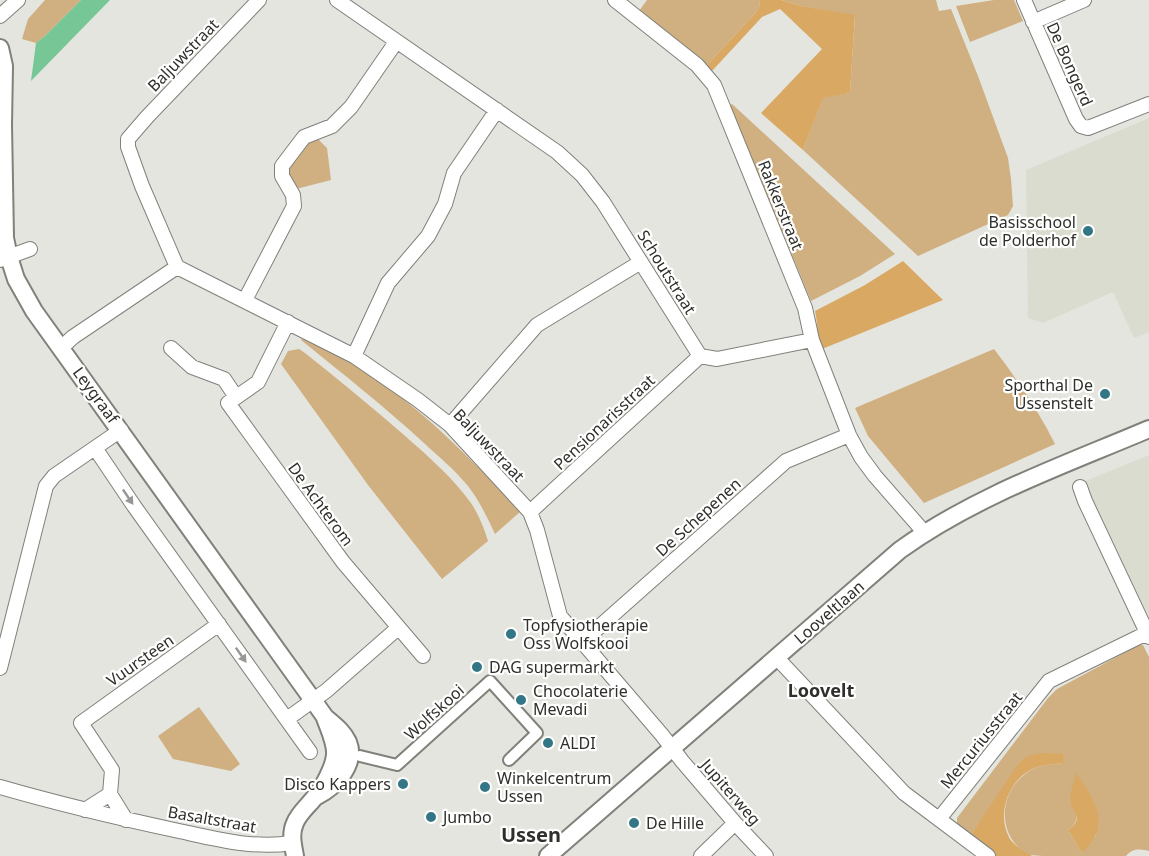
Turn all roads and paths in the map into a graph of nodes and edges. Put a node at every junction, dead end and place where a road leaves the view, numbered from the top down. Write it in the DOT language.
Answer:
graph roads {
  1 [pos="18,0"];
  2 [pos="259,0"];
  3 [pos="337,0"];
  4 [pos="615,0"];
  5 [pos="1024,0"];
  6 [pos="1084,0"];
  7 [pos="0,16"];
  8 [pos="1034,22"];
  9 [pos="396,42"];
  10 [pos="0,48"];
  11 [pos="1149,104"];
  12 [pos="497,110"];
  13 [pos="30,249"];
  14 [pos="4,259"];
  15 [pos="642,262"];
  16 [pos="177,267"];
  17 [pos="245,300"];
  18 [pos="288,322"];
  19 [pos="812,340"];
  20 [pos="61,348"];
  21 [pos="171,348"];
  22 [pos="354,356"];
  23 [pos="700,356"];
  24 [pos="236,397"];
  25 [pos="450,425"];
  26 [pos="1149,429"];
  27 [pos="121,430"];
  28 [pos="849,435"];
  29 [pos="94,448"];
  30 [pos="1080,487"];
  31 [pos="530,512"];
  32 [pos="924,532"];
  33 [pos="219,624"];
  34 [pos="398,628"];
  35 [pos="1148,635"];
  36 [pos="582,643"];
  37 [pos="423,656"];
  38 [pos="777,658"];
  39 [pos="0,668"];
  40 [pos="307,705"];
  41 [pos="287,719"];
  42 [pos="672,748"];
  43 [pos="310,752"];
  44 [pos="360,756"];
  45 [pos="509,760"];
  46 [pos="0,787"];
  47 [pos="110,794"];
  48 [pos="85,810"];
  49 [pos="939,819"];
  50 [pos="126,820"];
  51 [pos="735,823"];
  52 [pos="294,850"];
  53 [pos="548,856"];
  54 [pos="701,856"];
  55 [pos="766,856"];
  56 [pos="988,856"];
  1 -- 7 [label="street"];
  2 -- 16 [label="street, Baljuwstraat"];
  3 -- 9 [label="street, Schoutstraat"];
  4 -- 19 [label="street, Rakkerstraat"];
  5 -- 8 [label="street, De Bongerd"];
  6 -- 8 [label="street"];
  8 -- 11 [label="street, De Bongerd"];
  9 -- 12 [label="street, Schoutstraat"];
  9 -- 17 [label="street"];
  10 -- 14 [label="street, Leygraaf"];
  12 -- 15 [label="street, Schoutstraat"];
  12 -- 22 [label="street"];
  13 -- 14 [label="street"];
  14 -- 20 [label="street, Leygraaf"];
  15 -- 23 [label="street, Schoutstraat"];
  15 -- 25 [label="street"];
  16 -- 17 [label="street, Baljuwstraat"];
  16 -- 20 [label="street"];
  17 -- 18 [label="street, Baljuwstraat"];
  18 -- 22 [label="street, Baljuwstraat"];
  18 -- 24 [label="street"];
  19 -- 23 [label="street"];
  19 -- 28 [label="street"];
  20 -- 27 [label="street, Leygraaf"];
  21 -- 24 [label="street"];
  22 -- 25 [label="street, Baljuwstraat"];
  23 -- 31 [label="street, Pensionarisstraat"];
  24 -- 34 [label="street, De Achterom"];
  25 -- 31 [label="street, Baljuwstraat"];
  26 -- 32 [label="street, Looveltlaan"];
  27 -- 29 [label="street"];
  27 -- 40 [label="street, Leygraaf"];
  28 -- 32 [label="street"];
  28 -- 36 [label="street, De Schepenen"];
  29 -- 33 [label="street, one-way"];
  29 -- 39 [label="street"];
  30 -- 35 [label="street"];
  31 -- 36 [label="street, Baljuwstraat"];
  32 -- 38 [label="street, Looveltlaan"];
  33 -- 41 [label="street, one-way"];
  33 -- 47 [label="street, Vuursteen"];
  34 -- 37 [label="street, De Achterom"];
  34 -- 40 [label="street"];
  35 -- 49 [label="street, Mercuriusstraat"];
  36 -- 42 [label="street, Baljuwstraat"];
  38 -- 42 [label="street, Looveltlaan"];
  38 -- 49 [label="street"];
  40 -- 41 [label="street"];
  40 -- 52 [label="street, Leygraaf"];
  41 -- 43 [label="street"];
  42 -- 51 [label="street, Jupiterweg"];
  42 -- 53 [label="street, Looveltlaan"];
  44 -- 45 [label="street, Wolfskooi"];
  46 -- 48 [label="street, Basaltstraat"];
  47 -- 48 [label="street"];
  47 -- 50 [label="street"];
  48 -- 50 [label="street, Basaltstraat"];
  49 -- 56 [label="street"];
  50 -- 52 [label="street, Basaltstraat"];
  51 -- 54 [label="street"];
  51 -- 55 [label="street, Jupiterweg"];
}
